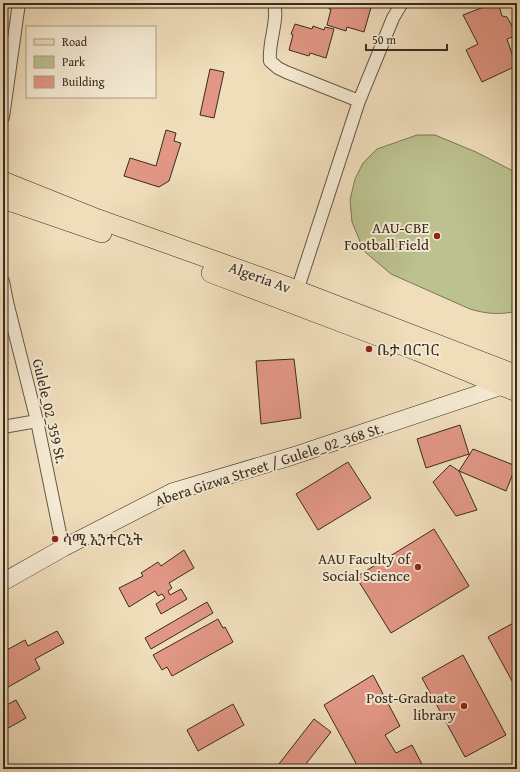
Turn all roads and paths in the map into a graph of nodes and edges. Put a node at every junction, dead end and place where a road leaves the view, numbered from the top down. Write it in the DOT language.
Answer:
graph roads {
  1 [pos="19,3"];
  2 [pos="274,3"];
  3 [pos="402,3"];
  4 [pos="359,101"];
  5 [pos="3,117"];
  6 [pos="3,181"];
  7 [pos="3,199"];
  8 [pos="3,281"];
  9 [pos="295,297"];
  10 [pos="5,303"];
  11 [pos="517,375"];
  12 [pos="512,387"];
  13 [pos="37,421"];
  14 [pos="3,427"];
  15 [pos="63,548"];
  16 [pos="3,582"];
  1 -- 5 [label="street"];
  2 -- 4 [label="street"];
  3 -- 4 [label="street"];
  4 -- 9 [label="street"];
  6 -- 9 [label="main road, Algeria Av"];
  7 -- 9 [label="main road, Algeria Av"];
  8 -- 10 [label="street, Gulele_02_359 St."];
  9 -- 11 [label="main road, Algeria Av"];
  9 -- 12 [label="main road, Algeria Av"];
  10 -- 13 [label="street, Gulele_02_359 St."];
  12 -- 15 [label="main road, Abera Gizwa Street / Gulele_02_368 St."];
  13 -- 14 [label="street"];
  13 -- 15 [label="street, Gulele_02_359 St."];
  15 -- 16 [label="main road, Abera Gizwa Street / Gulele_02_368 St."];
}
